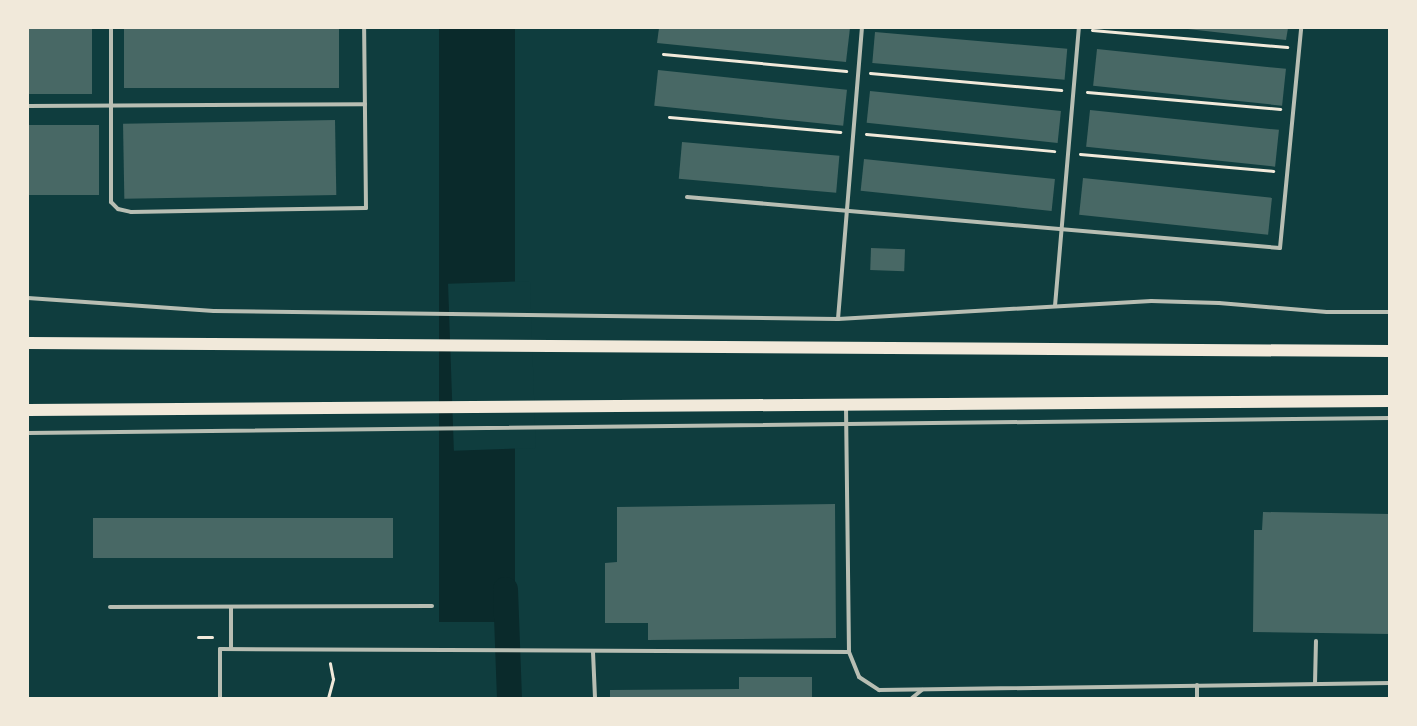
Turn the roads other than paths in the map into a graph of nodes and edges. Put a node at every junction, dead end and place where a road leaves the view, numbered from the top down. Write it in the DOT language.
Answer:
graph roads {
  1 [pos="111,28"];
  2 [pos="364,28"];
  3 [pos="862,28"];
  4 [pos="1079,28"];
  5 [pos="1301,28"];
  6 [pos="365,104"];
  7 [pos="111,105"];
  8 [pos="28,106"];
  9 [pos="687,197"];
  10 [pos="847,210"];
  11 [pos="1062,229"];
  12 [pos="28,298"];
  13 [pos="1055,306"];
  14 [pos="1390,312"];
  15 [pos="838,319"];
  16 [pos="28,343"];
  17 [pos="1390,351"];
  18 [pos="1390,401"];
  19 [pos="846,406"];
  20 [pos="28,410"];
  21 [pos="1390,418"];
  22 [pos="846,424"];
  23 [pos="28,433"];
  24 [pos="432,606"];
  25 [pos="110,607"];
  26 [pos="231,607"];
  27 [pos="1316,641"];
  28 [pos="231,649"];
  29 [pos="592,652"];
  30 [pos="850,652"];
  31 [pos="1390,683"];
  32 [pos="1315,684"];
  33 [pos="1197,685"];
  34 [pos="922,690"];
  35 [pos="220,698"];
  36 [pos="594,698"];
  37 [pos="912,698"];
  38 [pos="1197,698"];
  1 -- 7 [label="lane"];
  2 -- 6 [label="lane"];
  3 -- 10 [label="lane"];
  4 -- 11 [label="lane"];
  5 -- 11 [label="lane"];
  6 -- 7 [label="lane"];
  6 -- 7 [label="lane"];
  7 -- 8 [label="lane"];
  9 -- 10 [label="lane"];
  10 -- 11 [label="lane"];
  10 -- 15 [label="lane"];
  11 -- 13 [label="lane"];
  12 -- 15 [label="lane"];
  13 -- 14 [label="lane"];
  13 -- 15 [label="lane"];
  16 -- 17 [label="main road"];
  18 -- 19 [label="main road"];
  19 -- 20 [label="main road"];
  19 -- 22 [label="lane"];
  21 -- 22 [label="lane"];
  22 -- 23 [label="lane"];
  22 -- 30 [label="lane"];
  24 -- 26 [label="lane"];
  25 -- 26 [label="lane"];
  26 -- 28 [label="lane"];
  27 -- 32 [label="lane"];
  28 -- 29 [label="lane"];
  28 -- 35 [label="lane"];
  29 -- 30 [label="lane"];
  29 -- 36 [label="lane"];
  30 -- 34 [label="lane"];
  31 -- 32 [label="lane"];
  32 -- 33 [label="lane"];
  33 -- 34 [label="lane"];
  33 -- 38 [label="lane"];
  34 -- 37 [label="lane"];
}
